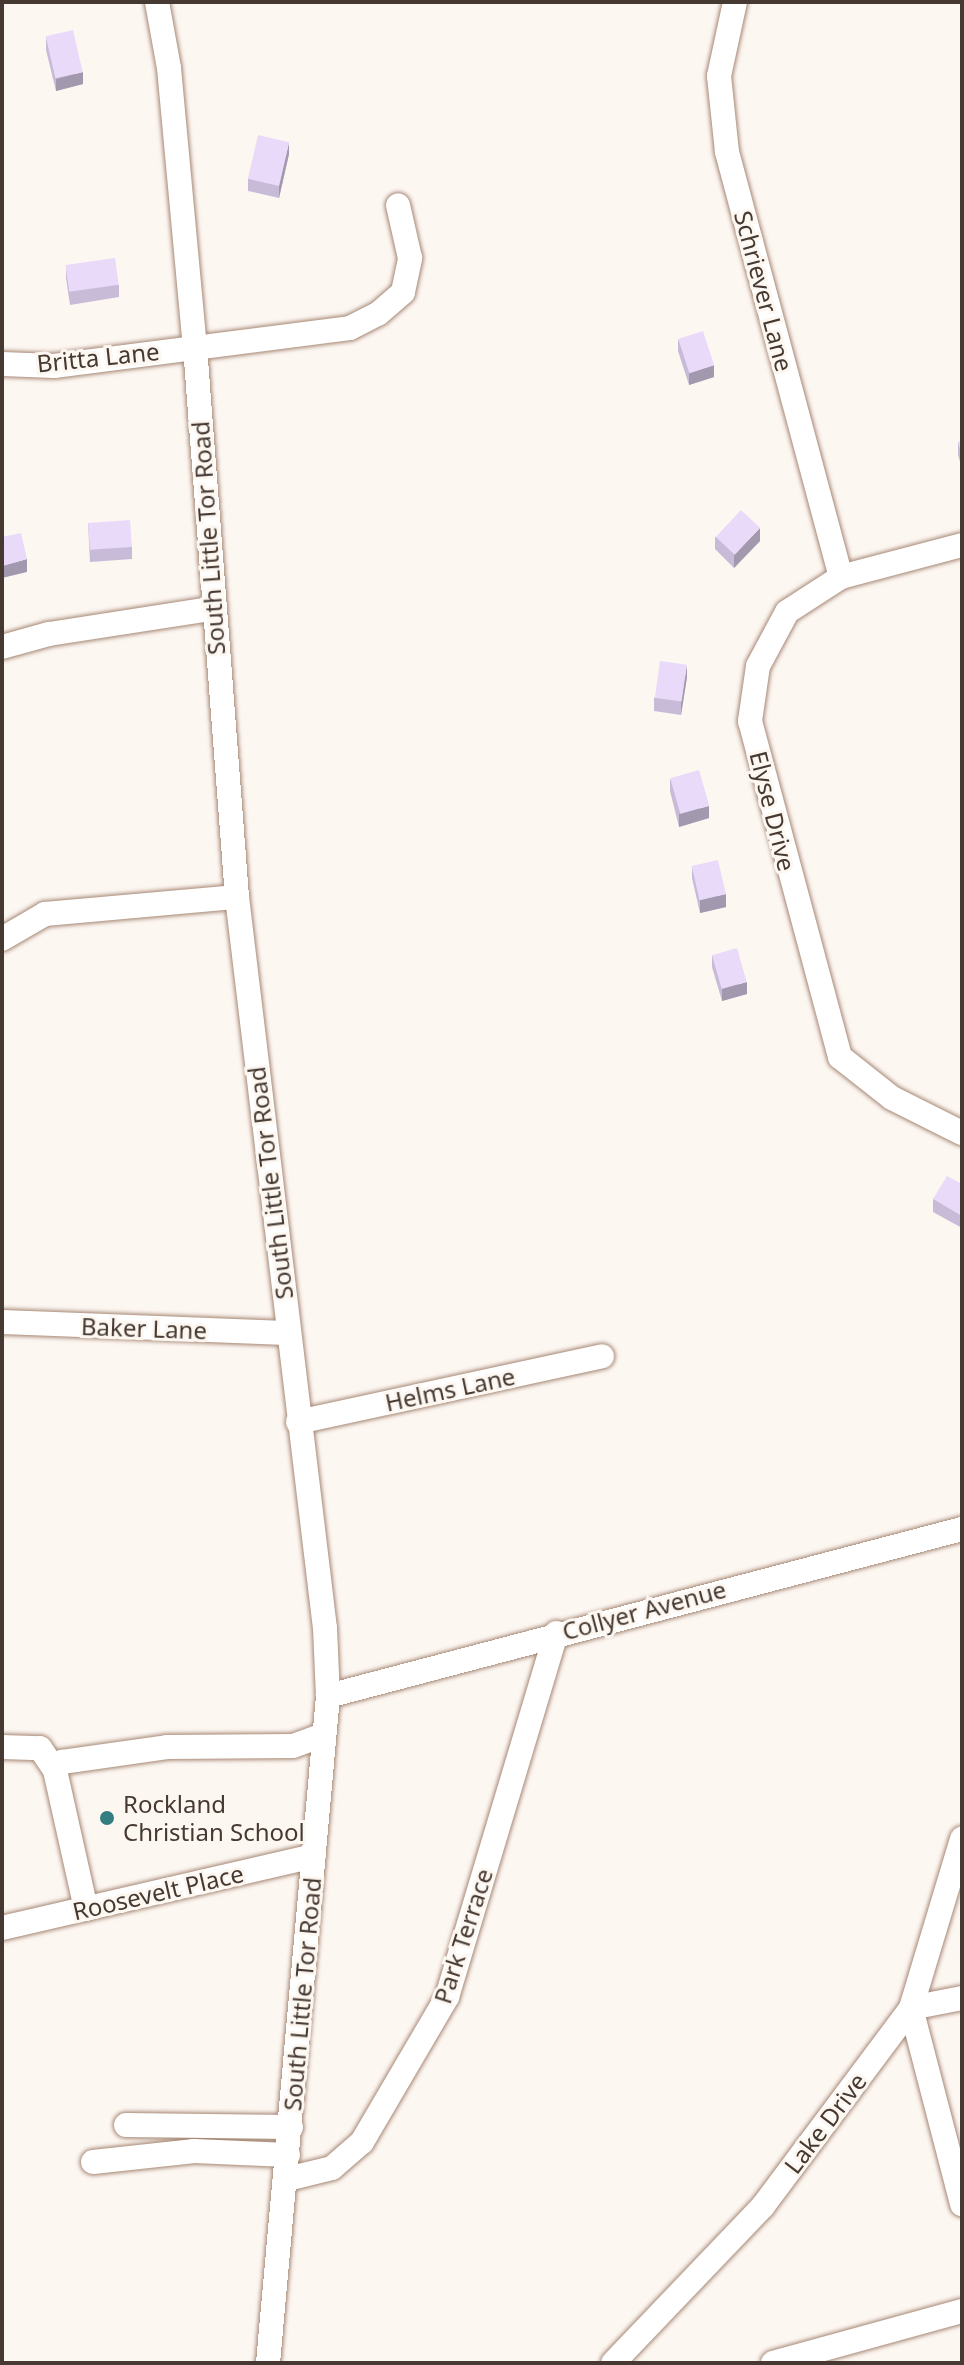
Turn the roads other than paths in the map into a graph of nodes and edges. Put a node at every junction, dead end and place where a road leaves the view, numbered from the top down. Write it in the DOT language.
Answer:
graph roads {
  1 [pos="157,2"];
  2 [pos="735,2"];
  3 [pos="398,205"];
  4 [pos="195,347"];
  5 [pos="2,364"];
  6 [pos="962,545"];
  7 [pos="841,577"];
  8 [pos="211,609"];
  9 [pos="2,647"];
  10 [pos="237,897"];
  11 [pos="2,939"];
  12 [pos="962,1133"];
  13 [pos="2,1322"];
  14 [pos="287,1333"];
  15 [pos="602,1356"];
  16 [pos="298,1422"];
  17 [pos="962,1529"];
  18 [pos="556,1633"];
  19 [pos="328,1696"];
  20 [pos="324,1735"];
  21 [pos="2,1747"];
  22 [pos="55,1770"];
  23 [pos="962,1839"];
  24 [pos="314,1856"];
  25 [pos="86,1909"];
  26 [pos="2,1928"];
  27 [pos="962,1998"];
  28 [pos="911,2008"];
  29 [pos="126,2125"];
  30 [pos="291,2127"];
  31 [pos="93,2162"];
  32 [pos="288,2167"];
  33 [pos="962,2204"];
  34 [pos="962,2311"];
  35 [pos="268,2363"];
  36 [pos="613,2363"];
  37 [pos="773,2363"];
  1 -- 4 [label="street, South Little Tor Road"];
  2 -- 7 [label="street, Schriever Lane"];
  3 -- 4 [label="street, Britta Lane"];
  4 -- 5 [label="street, Britta Lane"];
  4 -- 8 [label="street, South Little Tor Road"];
  6 -- 7 [label="street, Elyse Drive"];
  7 -- 12 [label="street, Elyse Drive"];
  8 -- 9 [label="street"];
  8 -- 10 [label="street, South Little Tor Road"];
  10 -- 11 [label="street"];
  10 -- 14 [label="street, South Little Tor Road"];
  13 -- 14 [label="street, Baker Lane"];
  14 -- 16 [label="street, South Little Tor Road"];
  15 -- 16 [label="street, Helms Lane"];
  16 -- 19 [label="street, South Little Tor Road"];
  17 -- 18 [label="street, Collyer Avenue"];
  18 -- 19 [label="street, Collyer Avenue"];
  18 -- 32 [label="street, Park Terrace"];
  19 -- 20 [label="street, South Little Tor Road"];
  20 -- 22 [label="street"];
  20 -- 24 [label="street, South Little Tor Road"];
  21 -- 22 [label="street"];
  22 -- 25 [label="street"];
  23 -- 28 [label="street, Lake Drive"];
  24 -- 25 [label="street, Roosevelt Place"];
  24 -- 30 [label="street, South Little Tor Road"];
  25 -- 26 [label="street, Roosevelt Place"];
  27 -- 28 [label="street"];
  28 -- 33 [label="street"];
  28 -- 36 [label="street, Lake Drive"];
  29 -- 30 [label="street"];
  30 -- 32 [label="street, South Little Tor Road"];
  31 -- 32 [label="street, Park Terrace"];
  32 -- 35 [label="street, South Little Tor Road"];
  34 -- 37 [label="street"];
}
